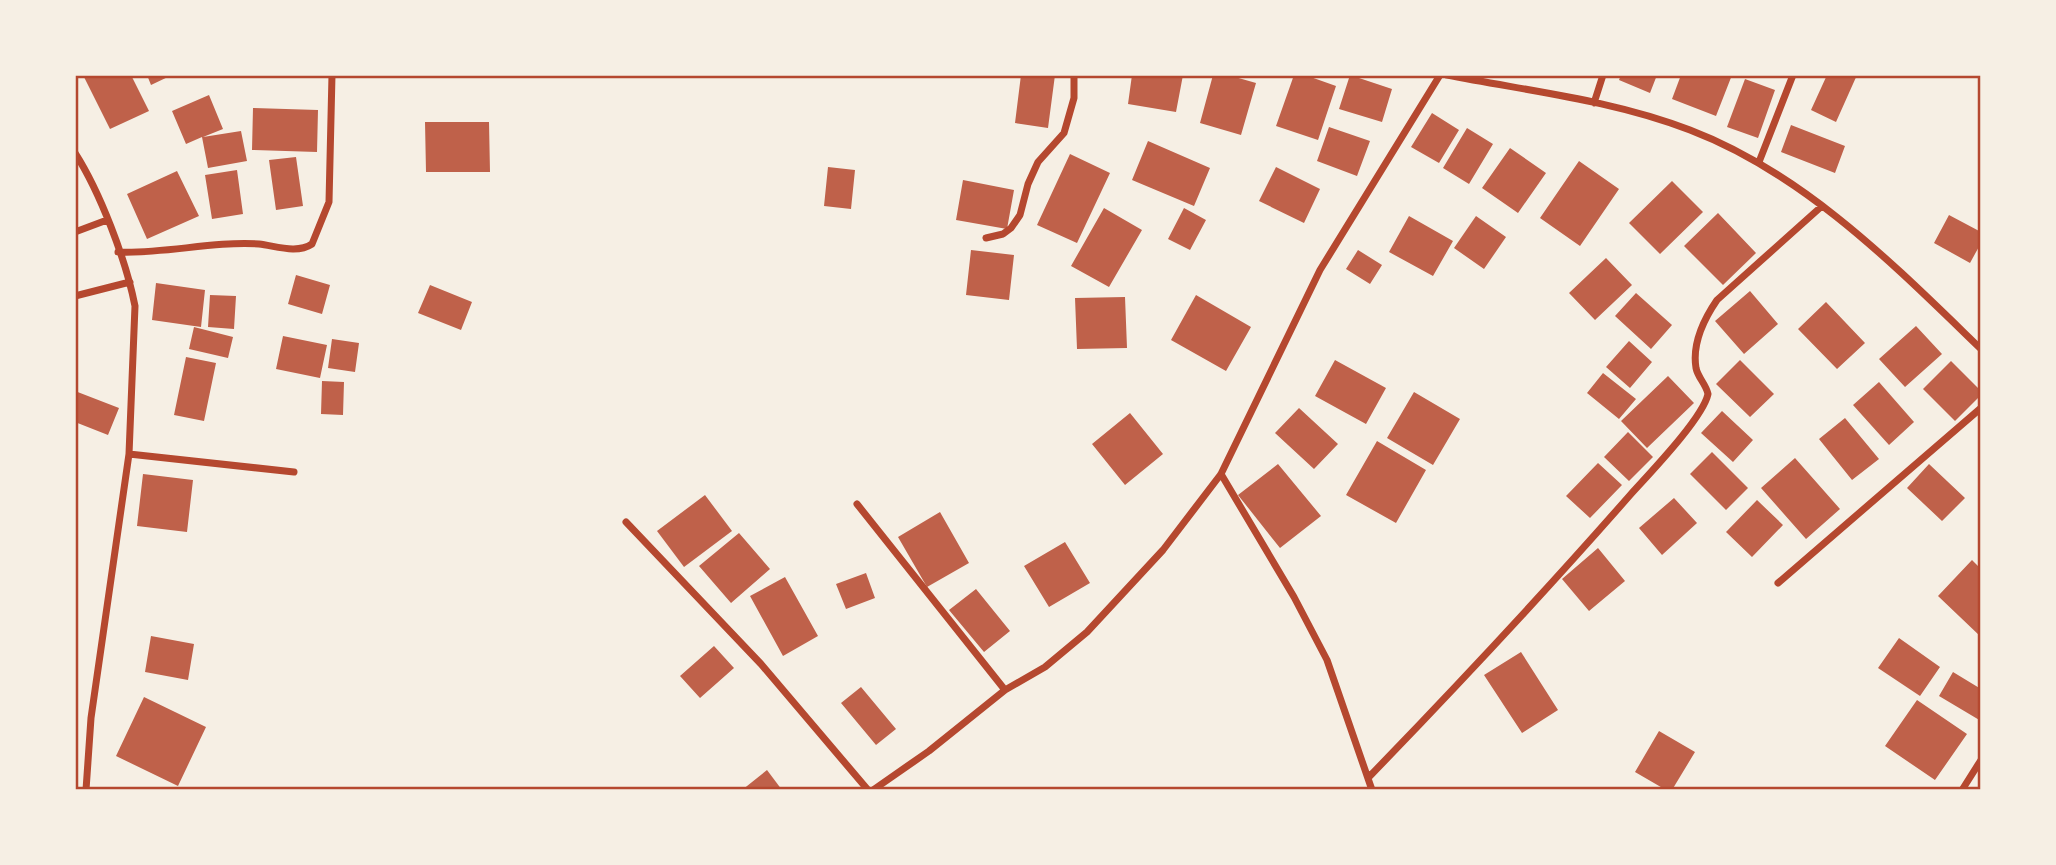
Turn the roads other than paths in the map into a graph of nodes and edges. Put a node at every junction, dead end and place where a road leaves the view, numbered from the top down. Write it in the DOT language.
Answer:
graph roads {
  1 [pos="332,75"];
  2 [pos="1074,75"];
  3 [pos="1440,75"];
  4 [pos="1447,75"];
  5 [pos="1603,75"];
  6 [pos="1793,75"];
  7 [pos="1594,103"];
  8 [pos="75,153"];
  9 [pos="1759,162"];
  10 [pos="1822,206"];
  11 [pos="107,220"];
  12 [pos="75,232"];
  13 [pos="986,238"];
  14 [pos="118,251"];
  15 [pos="130,282"];
  16 [pos="75,296"];
  17 [pos="1981,349"];
  18 [pos="1981,408"];
  19 [pos="129,454"];
  20 [pos="294,472"];
  21 [pos="1222,474"];
  22 [pos="857,504"];
  23 [pos="626,522"];
  24 [pos="1778,583"];
  25 [pos="1004,690"];
  26 [pos="1981,760"];
  27 [pos="1368,778"];
  28 [pos="86,790"];
  29 [pos="868,790"];
  30 [pos="873,790"];
  31 [pos="1372,790"];
  32 [pos="1962,790"];
  1 -- 14 [label="street"];
  2 -- 13 [label="street"];
  3 -- 21 [label="street"];
  4 -- 7 [label="street"];
  5 -- 7 [label="street"];
  6 -- 9 [label="street"];
  7 -- 9 [label="street"];
  8 -- 11 [label="street"];
  9 -- 10 [label="street"];
  10 -- 17 [label="street"];
  10 -- 27 [label="street"];
  11 -- 12 [label="street"];
  11 -- 14 [label="street"];
  14 -- 15 [label="street"];
  15 -- 16 [label="street"];
  15 -- 19 [label="street"];
  18 -- 24 [label="street"];
  19 -- 20 [label="street"];
  19 -- 28 [label="street"];
  21 -- 25 [label="street"];
  21 -- 27 [label="street"];
  22 -- 25 [label="street"];
  23 -- 29 [label="street"];
  25 -- 30 [label="street"];
  26 -- 32 [label="street"];
  27 -- 31 [label="street"];
}
